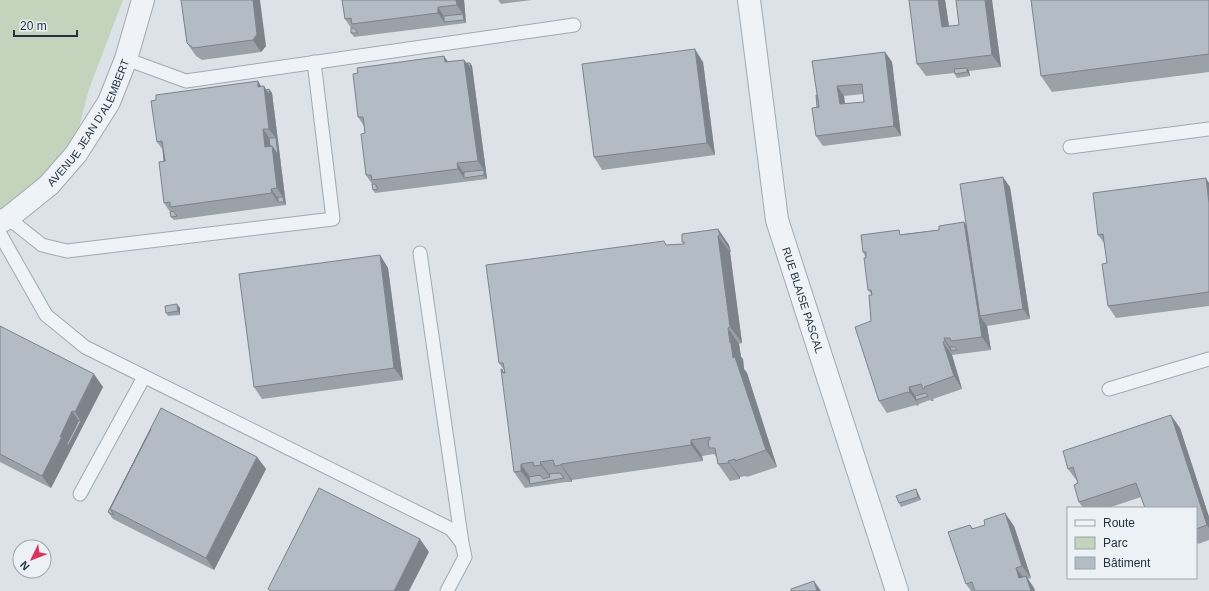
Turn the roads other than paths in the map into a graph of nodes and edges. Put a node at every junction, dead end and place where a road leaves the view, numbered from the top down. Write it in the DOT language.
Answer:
graph roads {
  1 [pos="143,0"];
  2 [pos="748,0"];
  3 [pos="574,25"];
  4 [pos="126,59"];
  5 [pos="314,62"];
  6 [pos="1209,129"];
  7 [pos="1070,147"];
  8 [pos="3,224"];
  9 [pos="420,253"];
  10 [pos="1209,359"];
  11 [pos="144,377"];
  12 [pos="1109,389"];
  13 [pos="80,494"];
  14 [pos="462,543"];
  15 [pos="447,591"];
  16 [pos="897,591"];
  1 -- 4 [label="street, AVENUE JEAN D'ALEMBERT"];
  2 -- 16 [label="street, RUE BLAISE PASCAL"];
  3 -- 5 [label="lane"];
  4 -- 5 [label="lane"];
  4 -- 8 [label="street, AVENUE JEAN D'ALEMBERT"];
  5 -- 8 [label="lane"];
  6 -- 7 [label="lane"];
  8 -- 11 [label="lane"];
  9 -- 14 [label="lane"];
  10 -- 12 [label="lane"];
  11 -- 13 [label="lane"];
  11 -- 14 [label="lane"];
  14 -- 15 [label="lane"];
}
